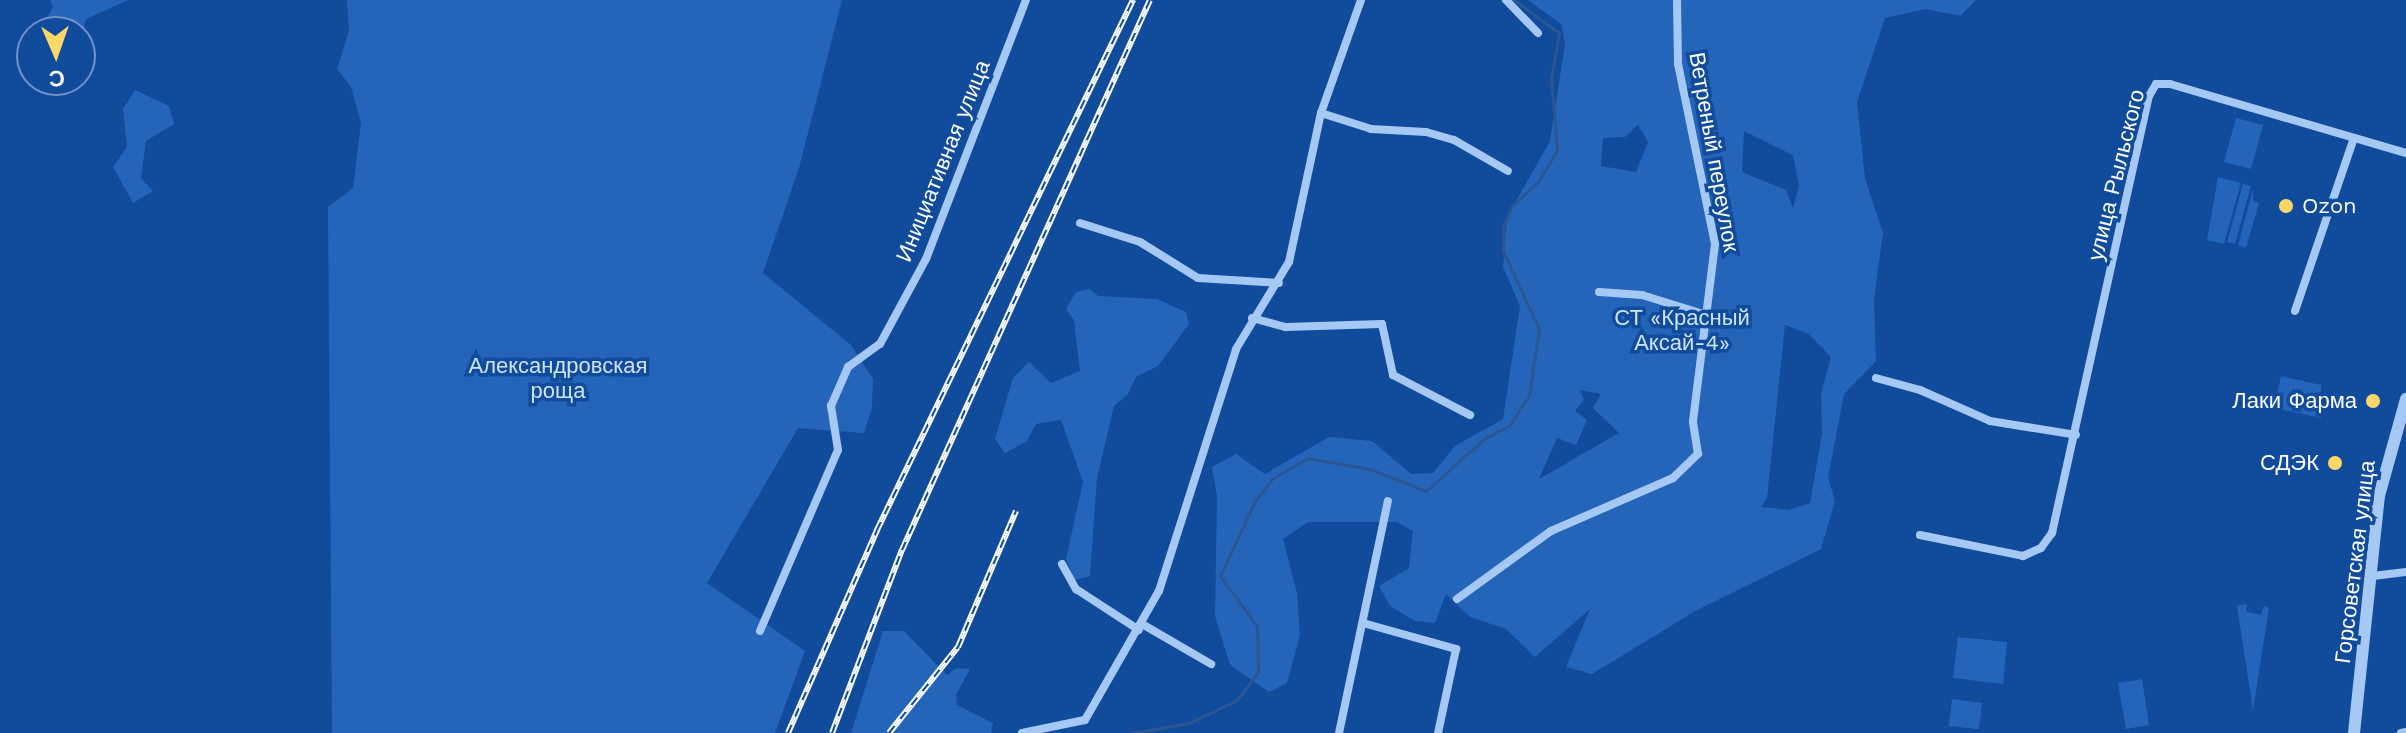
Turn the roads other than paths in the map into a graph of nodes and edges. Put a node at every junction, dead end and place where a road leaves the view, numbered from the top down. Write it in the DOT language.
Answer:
graph roads {
  1 [pos="1026,0"];
  2 [pos="1361,0"];
  3 [pos="1506,0"];
  4 [pos="1677,0"];
  5 [pos="1538,33"];
  6 [pos="1321,113"];
  7 [pos="2353,141"];
  8 [pos="2406,153"];
  9 [pos="1508,171"];
  10 [pos="1080,223"];
  11 [pos="1279,283"];
  12 [pos="1599,292"];
  13 [pos="2295,311"];
  14 [pos="1710,316"];
  15 [pos="1252,318"];
  16 [pos="1876,378"];
  17 [pos="2406,401"];
  18 [pos="1470,415"];
  19 [pos="2076,435"];
  20 [pos="1388,501"];
  21 [pos="1920,535"];
  22 [pos="1062,564"];
  23 [pos="2406,572"];
  24 [pos="2373,576"];
  25 [pos="1457,599"];
  26 [pos="1363,623"];
  27 [pos="1141,627"];
  28 [pos="760,631"];
  29 [pos="1211,664"];
  30 [pos="1022,733"];
  31 [pos="1339,733"];
  32 [pos="1438,733"];
  33 [pos="2354,733"];
  1 -- 28 [label="street, Инициативная улица"];
  2 -- 6 [label="street"];
  3 -- 5 [label="street"];
  4 -- 14 [label="street, Ветреный переулок"];
  6 -- 9 [label="street"];
  6 -- 11 [label="street"];
  7 -- 8 [label="street, улица Рыльского"];
  7 -- 13 [label="street"];
  7 -- 19 [label="street, улица Рыльского"];
  10 -- 11 [label="street"];
  11 -- 15 [label="street"];
  12 -- 14 [label="street"];
  14 -- 25 [label="street, Ветреный переулок"];
  15 -- 18 [label="street"];
  15 -- 27 [label="street"];
  16 -- 19 [label="street"];
  17 -- 24 [label="street, Горсоветская улица"];
  19 -- 21 [label="street, улица Рыльского"];
  20 -- 26 [label="street"];
  22 -- 27 [label="street"];
  23 -- 24 [label="street"];
  24 -- 33 [label="street, Горсоветская улица"];
  26 -- 31 [label="street"];
  26 -- 32 [label="street"];
  27 -- 29 [label="street"];
  27 -- 30 [label="street"];
}
